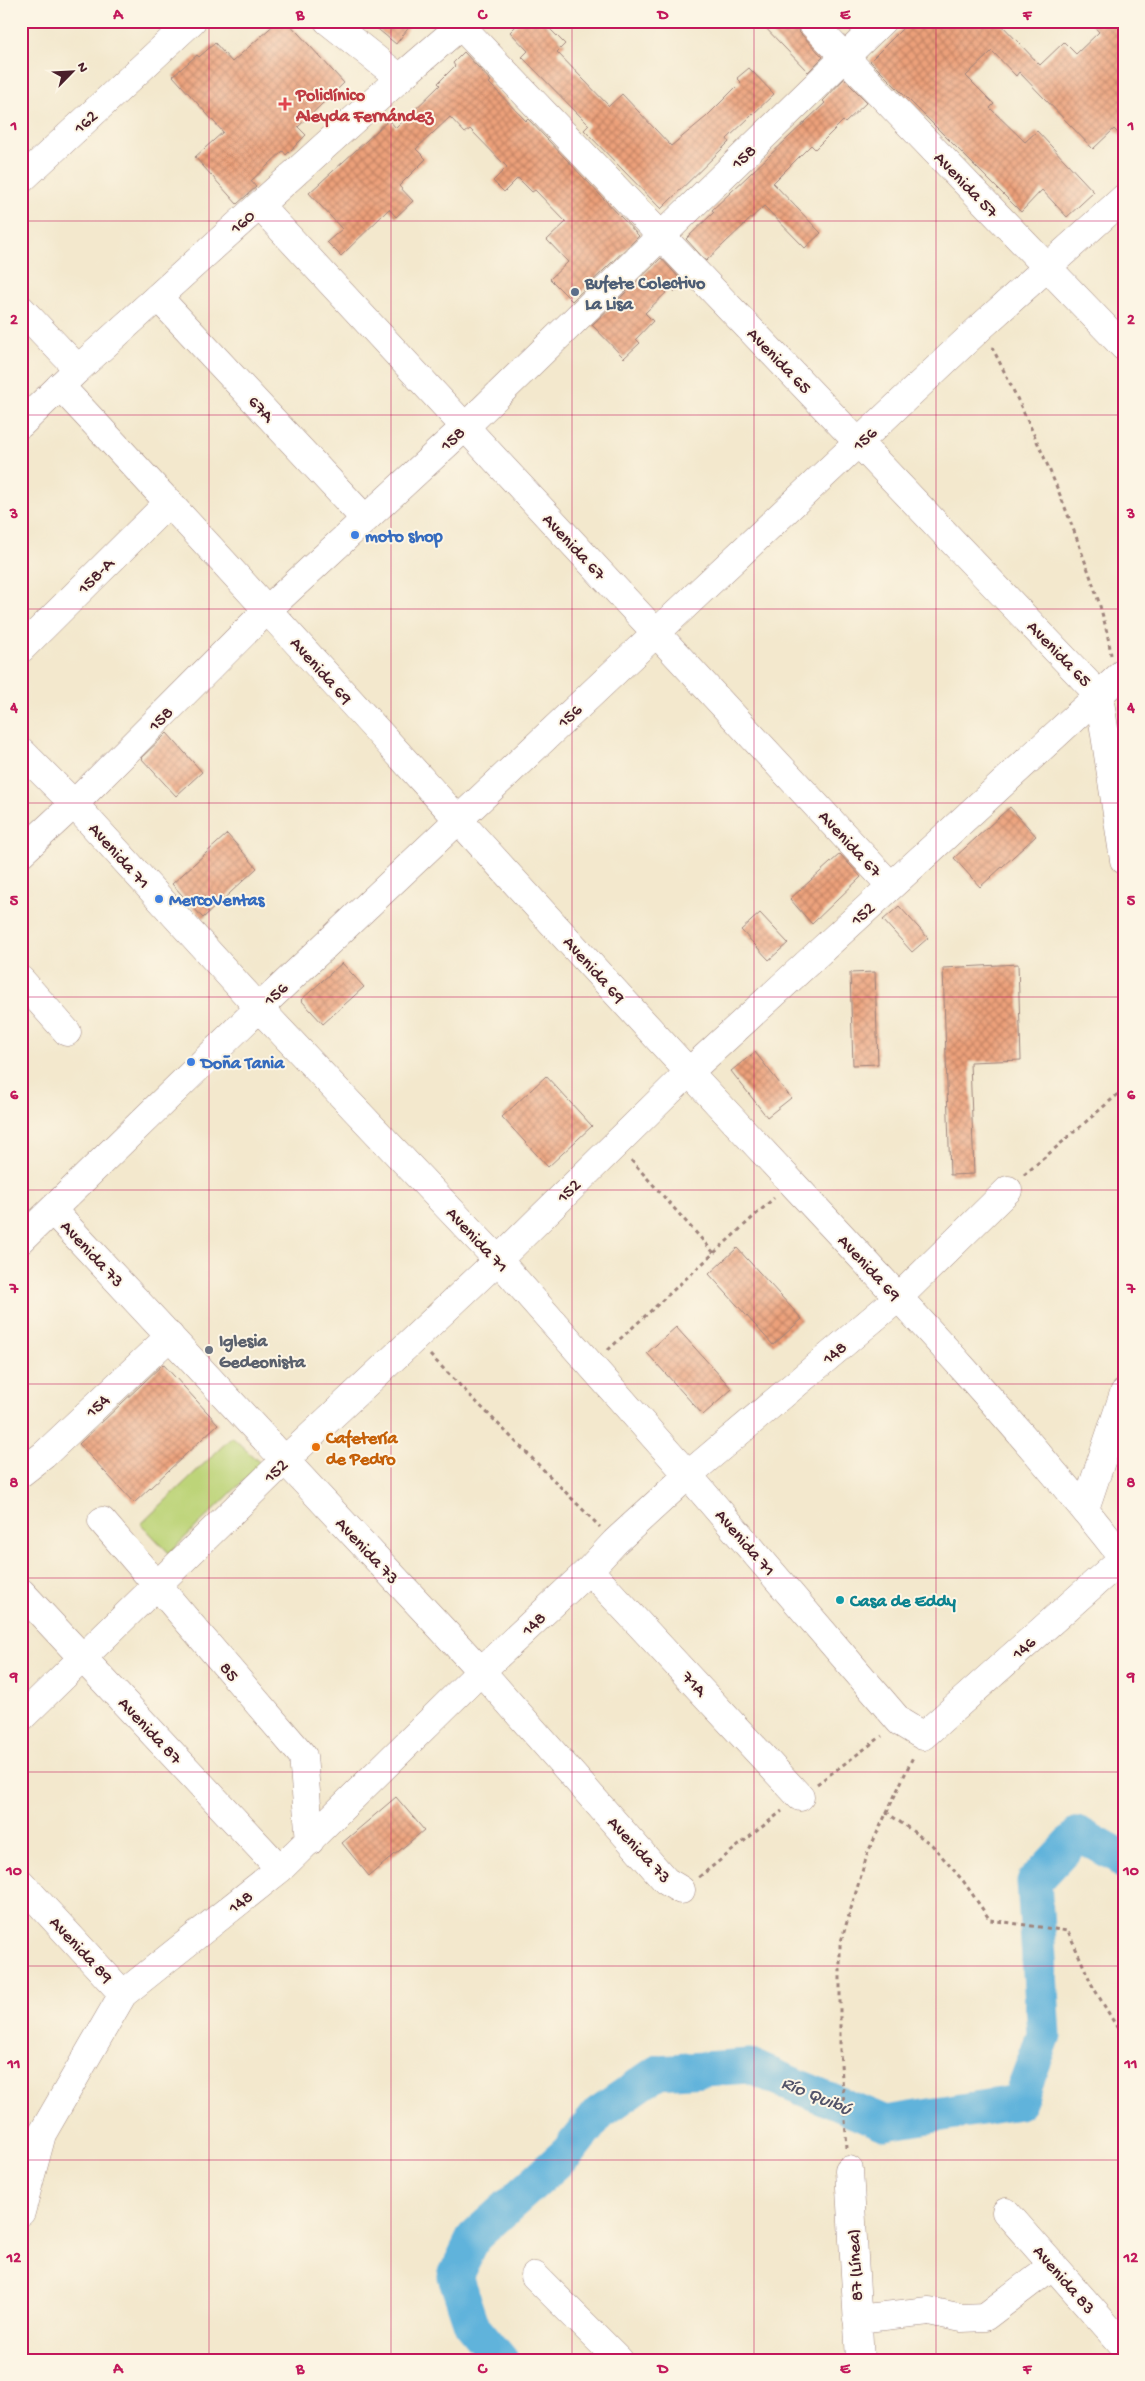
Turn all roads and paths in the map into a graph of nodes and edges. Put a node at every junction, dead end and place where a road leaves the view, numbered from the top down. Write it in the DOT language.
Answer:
graph roads {
  1 [pos="192,21"];
  2 [pos="328,21"];
  3 [pos="810,21"];
  4 [pos="882,21"];
  5 [pos="464,23"];
  6 [pos="844,57"];
  7 [pos="400,78"];
  8 [pos="21,180"];
  9 [pos="1124,198"];
  10 [pos="260,206"];
  11 [pos="661,235"];
  12 [pos="1048,268"];
  13 [pos="158,297"];
  14 [pos="21,309"];
  15 [pos="982,326"];
  16 [pos="1124,347"];
  17 [pos="69,378"];
  18 [pos="21,424"];
  19 [pos="465,427"];
  20 [pos="859,442"];
  21 [pos="169,502"];
  22 [pos="365,519"];
  23 [pos="267,610"];
  24 [pos="656,633"];
  25 [pos="21,649"];
  26 [pos="1113,682"];
  27 [pos="21,751"];
  28 [pos="74,804"];
  29 [pos="459,820"];
  30 [pos="21,853"];
  31 [pos="1124,860"];
  32 [pos="891,886"];
  33 [pos="21,980"];
  34 [pos="259,1008"];
  35 [pos="67,1032"];
  36 [pos="689,1072"];
  37 [pos="1124,1089"];
  38 [pos="616,1143"];
  39 [pos="792,1182"];
  40 [pos="1008,1190"];
  41 [pos="53,1210"];
  42 [pos="21,1240"];
  43 [pos="714,1253"];
  44 [pos="498,1260"];
  45 [pos="899,1297"];
  46 [pos="170,1336"];
  47 [pos="414,1338"];
  48 [pos="590,1366"];
  49 [pos="1124,1393"];
  50 [pos="285,1460"];
  51 [pos="21,1473"];
  52 [pos="688,1475"];
  53 [pos="1085,1509"];
  54 [pos="102,1521"];
  55 [pos="615,1542"];
  56 [pos="1123,1558"];
  57 [pos="589,1570"];
  58 [pos="157,1585"];
  59 [pos="21,1592"];
  60 [pos="85,1658"];
  61 [pos="481,1671"];
  62 [pos="21,1718"];
  63 [pos="923,1736"];
  64 [pos="800,1797"];
  65 [pos="886,1812"];
  66 [pos="310,1841"];
  67 [pos="280,1869"];
  68 [pos="21,1883"];
  69 [pos="681,1890"];
  70 [pos="123,1994"];
  71 [pos="1124,2039"];
  72 [pos="849,2170"];
  73 [pos="21,2212"];
  74 [pos="1006,2212"];
  75 [pos="1053,2265"];
  76 [pos="535,2276"];
  77 [pos="857,2319"];
  78 [pos="1124,2346"];
  79 [pos="619,2360"];
  80 [pos="860,2360"];
  1 -- 8 [label="street, 162"];
  2 -- 7 [label="street"];
  3 -- 6 [label="street, Avenida 57"];
  4 -- 6 [label="street, 158"];
  5 -- 7 [label="street, 160"];
  5 -- 11 [label="street, Avenida 65"];
  6 -- 11 [label="street, 158"];
  6 -- 12 [label="street, Avenida 57"];
  7 -- 10 [label="street, 160"];
  9 -- 12 [label="street, 156"];
  10 -- 13 [label="street, 160"];
  10 -- 19 [label="street, Avenida 67"];
  11 -- 19 [label="street, 158"];
  11 -- 20 [label="street, Avenida 65"];
  12 -- 15 [label="street, 156"];
  12 -- 16 [label="street, Avenida 57"];
  13 -- 17 [label="street, 160"];
  13 -- 22 [label="street, 67A"];
  14 -- 17 [label="street, Avenida 69"];
  15 -- 20 [label="street, 156"];
  15 -- 26 [label="path"];
  17 -- 18 [label="street, 160"];
  17 -- 21 [label="street, Avenida 69"];
  19 -- 22 [label="street, 158"];
  19 -- 24 [label="street, Avenida 67"];
  20 -- 24 [label="street, 156"];
  20 -- 26 [label="street, Avenida 65"];
  21 -- 23 [label="street, Avenida 69"];
  21 -- 25 [label="street, 158-A"];
  22 -- 23 [label="street, 158"];
  23 -- 28 [label="street, 158"];
  23 -- 29 [label="street, Avenida 69"];
  24 -- 29 [label="street, 156"];
  24 -- 32 [label="street, Avenida 67"];
  26 -- 31 [label="street"];
  26 -- 32 [label="street, 152"];
  27 -- 28 [label="street, Avenida 71"];
  28 -- 30 [label="street, 158"];
  28 -- 34 [label="street, Avenida 71"];
  29 -- 34 [label="street, 156"];
  29 -- 36 [label="street, Avenida 69"];
  32 -- 36 [label="street, 152"];
  33 -- 35 [label="street"];
  34 -- 41 [label="street, 156"];
  34 -- 44 [label="street, Avenida 71"];
  36 -- 38 [label="street, 152"];
  36 -- 39 [label="street, Avenida 69"];
  37 -- 40 [label="path"];
  38 -- 43 [label="path"];
  38 -- 44 [label="street, 152"];
  39 -- 43 [label="path"];
  39 -- 45 [label="street, Avenida 69"];
  40 -- 45 [label="street, 148"];
  41 -- 42 [label="street, 156"];
  41 -- 46 [label="street, Avenida 73"];
  43 -- 48 [label="path"];
  44 -- 47 [label="street, 152"];
  44 -- 48 [label="street, Avenida 71"];
  45 -- 52 [label="street, 148"];
  45 -- 53 [label="street, Avenida 69"];
  46 -- 50 [label="street, Avenida 73"];
  46 -- 51 [label="street, 154"];
  47 -- 50 [label="street, 152"];
  47 -- 55 [label="path"];
  48 -- 52 [label="street, Avenida 71"];
  49 -- 53 [label="street"];
  50 -- 58 [label="street, 152"];
  50 -- 61 [label="street, Avenida 73"];
  52 -- 55 [label="street, 148"];
  52 -- 63 [label="street, Avenida 71"];
  53 -- 56 [label="street, Avenida 69"];
  54 -- 58 [label="street, 85"];
  55 -- 57 [label="street, 148"];
  56 -- 63 [label="street, 146"];
  57 -- 61 [label="street, 148"];
  57 -- 64 [label="street, 71A"];
  58 -- 60 [label="street, 152"];
  58 -- 66 [label="street, 85"];
  59 -- 60 [label="street, Avenida 87"];
  60 -- 62 [label="street, 152"];
  60 -- 67 [label="street, Avenida 87"];
  61 -- 66 [label="street, 148"];
  61 -- 69 [label="street, Avenida 73"];
  63 -- 65 [label="path"];
  65 -- 71 [label="path"];
  65 -- 72 [label="path"];
  66 -- 67 [label="street, 148"];
  67 -- 70 [label="street, 148"];
  68 -- 70 [label="street, Avenida 89"];
  70 -- 73 [label="street, 148"];
  72 -- 77 [label="street, 87 (Línea)"];
  74 -- 75 [label="street, Avenida 83"];
  75 -- 77 [label="street"];
  75 -- 78 [label="street, Avenida 83"];
  76 -- 79 [label="street"];
  77 -- 80 [label="street, 87 (Línea)"];
}
